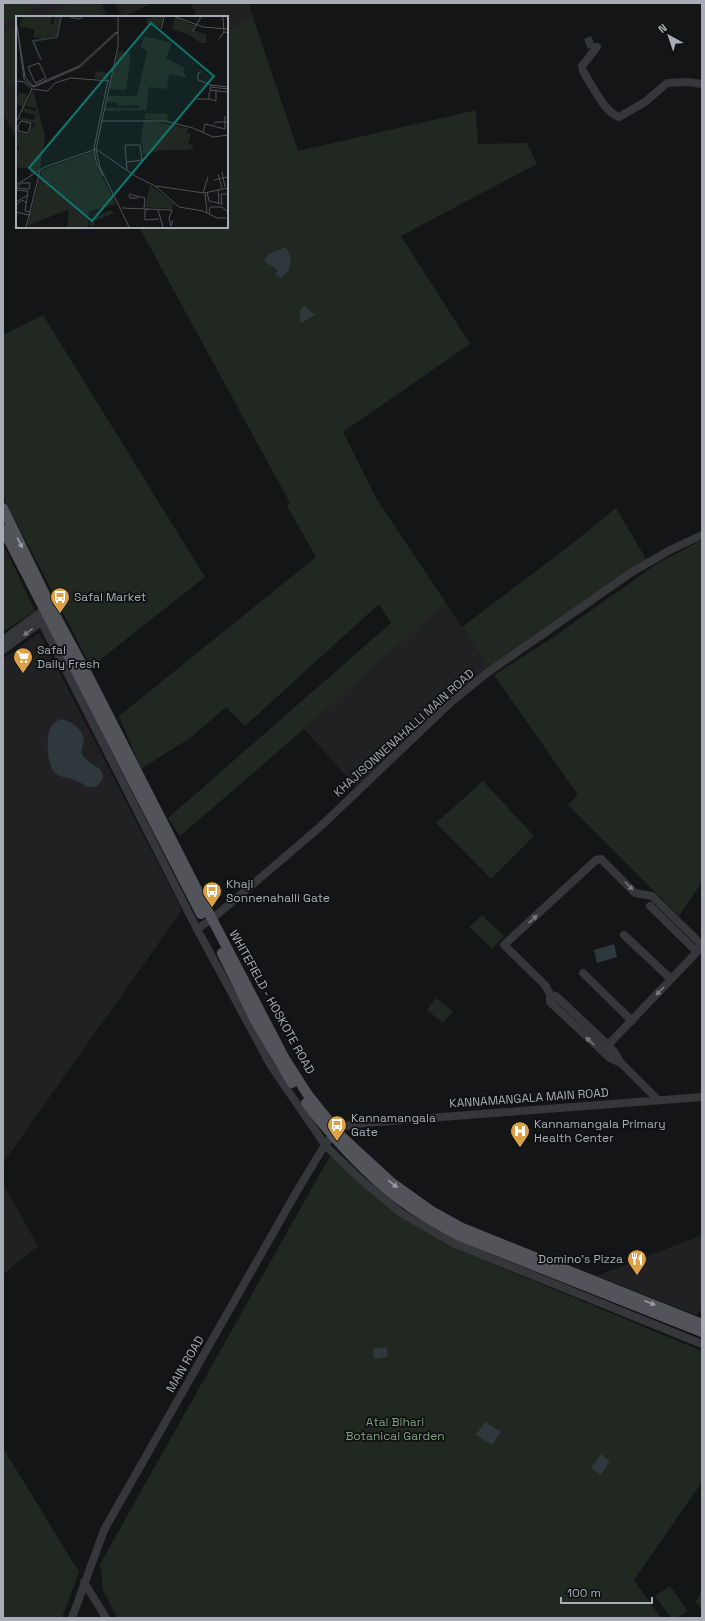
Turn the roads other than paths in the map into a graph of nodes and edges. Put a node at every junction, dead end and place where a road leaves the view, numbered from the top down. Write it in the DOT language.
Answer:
graph roads {
  1 [pos="597,46"];
  2 [pos="702,84"];
  3 [pos="3,508"];
  4 [pos="3,529"];
  5 [pos="702,535"];
  6 [pos="46,614"];
  7 [pos="3,640"];
  8 [pos="3,650"];
  9 [pos="650,906"];
  10 [pos="209,921"];
  11 [pos="197,930"];
  12 [pos="624,935"];
  13 [pos="697,952"];
  14 [pos="583,973"];
  15 [pos="671,979"];
  16 [pos="556,996"];
  17 [pos="632,1021"];
  18 [pos="608,1045"];
  19 [pos="621,1063"];
  20 [pos="702,1097"];
  21 [pos="658,1100"];
  22 [pos="334,1134"];
  23 [pos="326,1146"];
  24 [pos="702,1324"];
  25 [pos="702,1332"];
  26 [pos="702,1344"];
  27 [pos="84,1582"];
  28 [pos="72,1618"];
  29 [pos="106,1618"];
  1 -- 2 [label="street"];
  3 -- 6 [label="main road, WHITEFIELD - HOSKOTE ROAD, one-way"];
  4 -- 6 [label="main road, WHITEFIELD - HOSKOTE ROAD"];
  5 -- 10 [label="street, KHAJISONNENAHALLI MAIN ROAD"];
  6 -- 7 [label="street"];
  6 -- 8 [label="street, one-way"];
  6 -- 10 [label="main road, WHITEFIELD - HOSKOTE ROAD"];
  6 -- 11 [label="street"];
  9 -- 13 [label="street"];
  10 -- 11 [label="street, KHAJISONNENAHALLI MAIN ROAD"];
  10 -- 22 [label="main road, WHITEFIELD - HOSKOTE ROAD"];
  11 -- 23 [label="street"];
  12 -- 15 [label="street"];
  13 -- 15 [label="street"];
  19 -- 13 [label="street, one-way"];
  14 -- 17 [label="street"];
  15 -- 17 [label="street, one-way"];
  16 -- 18 [label="street"];
  17 -- 18 [label="street"];
  18 -- 19 [label="street"];
  19 -- 21 [label="street"];
  20 -- 21 [label="street, KANNAMANGALA MAIN ROAD"];
  21 -- 22 [label="street, KANNAMANGALA MAIN ROAD"];
  22 -- 23 [label="street, MAIN ROAD"];
  22 -- 24 [label="main road, WHITEFIELD - HOSKOTE ROAD, one-way"];
  22 -- 25 [label="main road, WHITEFIELD - HOSKOTE ROAD"];
  23 -- 26 [label="street"];
  23 -- 27 [label="street, MAIN ROAD"];
  27 -- 28 [label="street, MAIN ROAD"];
  27 -- 29 [label="street"];
}
